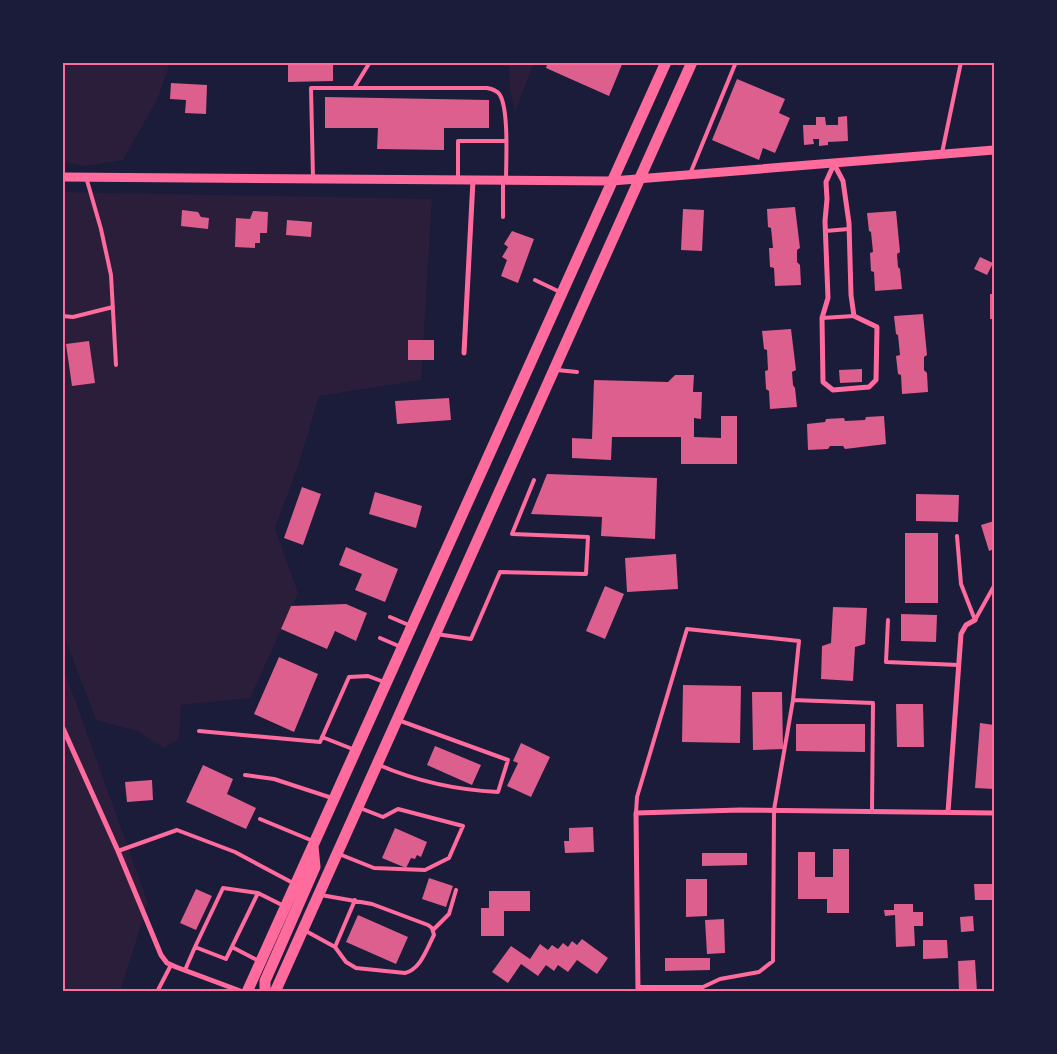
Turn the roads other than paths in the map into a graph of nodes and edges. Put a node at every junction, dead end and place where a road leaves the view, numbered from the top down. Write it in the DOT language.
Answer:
graph roads {
  1 [pos="370,62"];
  2 [pos="666,62"];
  3 [pos="692,62"];
  4 [pos="736,62"];
  5 [pos="961,62"];
  6 [pos="354,88"];
  7 [pos="506,141"];
  8 [pos="994,150"];
  9 [pos="942,155"];
  10 [pos="834,164"];
  11 [pos="690,176"];
  12 [pos="62,177"];
  13 [pos="86,177"];
  14 [pos="313,179"];
  15 [pos="458,180"];
  16 [pos="473,180"];
  17 [pos="639,180"];
  18 [pos="505,181"];
  19 [pos="612,181"];
  20 [pos="503,217"];
  21 [pos="849,229"];
  22 [pos="825,231"];
  23 [pos="535,280"];
  24 [pos="562,293"];
  25 [pos="112,307"];
  26 [pos="62,316"];
  27 [pos="854,316"];
  28 [pos="822,318"];
  29 [pos="464,353"];
  30 [pos="116,366"];
  31 [pos="554,370"];
  32 [pos="577,372"];
  33 [pos="534,480"];
  34 [pos="957,536"];
  35 [pos="994,586"];
  36 [pos="390,616"];
  37 [pos="888,620"];
  38 [pos="975,620"];
  39 [pos="412,626"];
  40 [pos="435,634"];
  41 [pos="380,638"];
  42 [pos="402,648"];
  43 [pos="959,665"];
  44 [pos="386,683"];
  45 [pos="793,700"];
  46 [pos="397,720"];
  47 [pos="62,726"];
  48 [pos="199,731"];
  49 [pos="322,737"];
  50 [pos="356,750"];
  51 [pos="377,764"];
  52 [pos="245,775"];
  53 [pos="334,799"];
  54 [pos="358,808"];
  55 [pos="774,810"];
  56 [pos="872,812"];
  57 [pos="948,812"];
  58 [pos="636,813"];
  59 [pos="994,813"];
  60 [pos="260,819"];
  61 [pos="314,844"];
  62 [pos="118,851"];
  63 [pos="337,853"];
  64 [pos="296,884"];
  65 [pos="456,890"];
  66 [pos="258,893"];
  67 [pos="318,895"];
  68 [pos="355,900"];
  69 [pos="285,907"];
  70 [pos="303,930"];
  71 [pos="433,930"];
  72 [pos="195,947"];
  73 [pos="232,947"];
  74 [pos="335,947"];
  75 [pos="260,962"];
  76 [pos="171,964"];
  77 [pos="185,970"];
  78 [pos="638,989"];
  79 [pos="156,992"];
  80 [pos="243,992"];
  81 [pos="247,992"];
  82 [pos="265,992"];
  83 [pos="275,992"];
  1 -- 6 [label="lane"];
  2 -- 19 [label="main road"];
  3 -- 17 [label="main road"];
  4 -- 11 [label="lane"];
  5 -- 9 [label="lane"];
  6 -- 7 [label="lane"];
  6 -- 14 [label="lane"];
  7 -- 15 [label="lane"];
  7 -- 18 [label="lane"];
  8 -- 9 [label="street"];
  9 -- 10 [label="street"];
  10 -- 11 [label="street"];
  10 -- 21 [label="street"];
  10 -- 22 [label="street"];
  11 -- 17 [label="street"];
  12 -- 13 [label="street"];
  13 -- 14 [label="street"];
  13 -- 25 [label="lane"];
  14 -- 15 [label="street"];
  15 -- 16 [label="street"];
  16 -- 18 [label="street"];
  16 -- 29 [label="street"];
  17 -- 19 [label="street"];
  17 -- 31 [label="main road"];
  18 -- 19 [label="street"];
  18 -- 20 [label="lane"];
  19 -- 24 [label="main road"];
  21 -- 22 [label="lane"];
  21 -- 27 [label="street"];
  22 -- 28 [label="street"];
  23 -- 24 [label="lane"];
  24 -- 39 [label="main road"];
  25 -- 26 [label="lane"];
  25 -- 30 [label="lane"];
  27 -- 28 [label="lane"];
  27 -- 28 [label="street"];
  31 -- 32 [label="lane"];
  31 -- 40 [label="main road"];
  33 -- 40 [label="lane"];
  34 -- 38 [label="lane"];
  35 -- 38 [label="lane"];
  36 -- 39 [label="lane"];
  37 -- 43 [label="lane"];
  38 -- 43 [label="street"];
  39 -- 42 [label="main road"];
  40 -- 46 [label="main road"];
  41 -- 42 [label="lane"];
  42 -- 44 [label="main road"];
  43 -- 57 [label="street"];
  44 -- 49 [label="lane"];
  44 -- 50 [label="main road"];
  45 -- 55 [label="lane"];
  45 -- 56 [label="lane"];
  45 -- 58 [label="lane"];
  46 -- 51 [label="main road"];
  46 -- 51 [label="lane"];
  47 -- 62 [label="street"];
  48 -- 49 [label="lane"];
  49 -- 50 [label="lane"];
  50 -- 53 [label="main road"];
  51 -- 54 [label="main road"];
  52 -- 53 [label="lane"];
  53 -- 61 [label="main road"];
  54 -- 63 [label="main road"];
  54 -- 63 [label="lane"];
  55 -- 56 [label="street"];
  55 -- 58 [label="street"];
  55 -- 78 [label="lane"];
  56 -- 57 [label="street"];
  57 -- 59 [label="street"];
  58 -- 78 [label="street"];
  60 -- 61 [label="lane"];
  61 -- 64 [label="main road"];
  61 -- 82 [label="main road"];
  62 -- 64 [label="lane"];
  62 -- 76 [label="street"];
  63 -- 67 [label="main road"];
  64 -- 69 [label="main road"];
  65 -- 71 [label="lane"];
  66 -- 69 [label="lane"];
  66 -- 72 [label="lane"];
  66 -- 73 [label="lane"];
  67 -- 68 [label="lane"];
  67 -- 70 [label="main road"];
  68 -- 71 [label="lane"];
  68 -- 74 [label="lane"];
  69 -- 75 [label="main road"];
  70 -- 74 [label="lane"];
  70 -- 83 [label="main road"];
  71 -- 74 [label="lane"];
  72 -- 73 [label="lane"];
  72 -- 77 [label="lane"];
  73 -- 75 [label="lane"];
  75 -- 81 [label="main road"];
  76 -- 77 [label="street"];
  76 -- 79 [label="lane"];
  77 -- 80 [label="street"];
}
